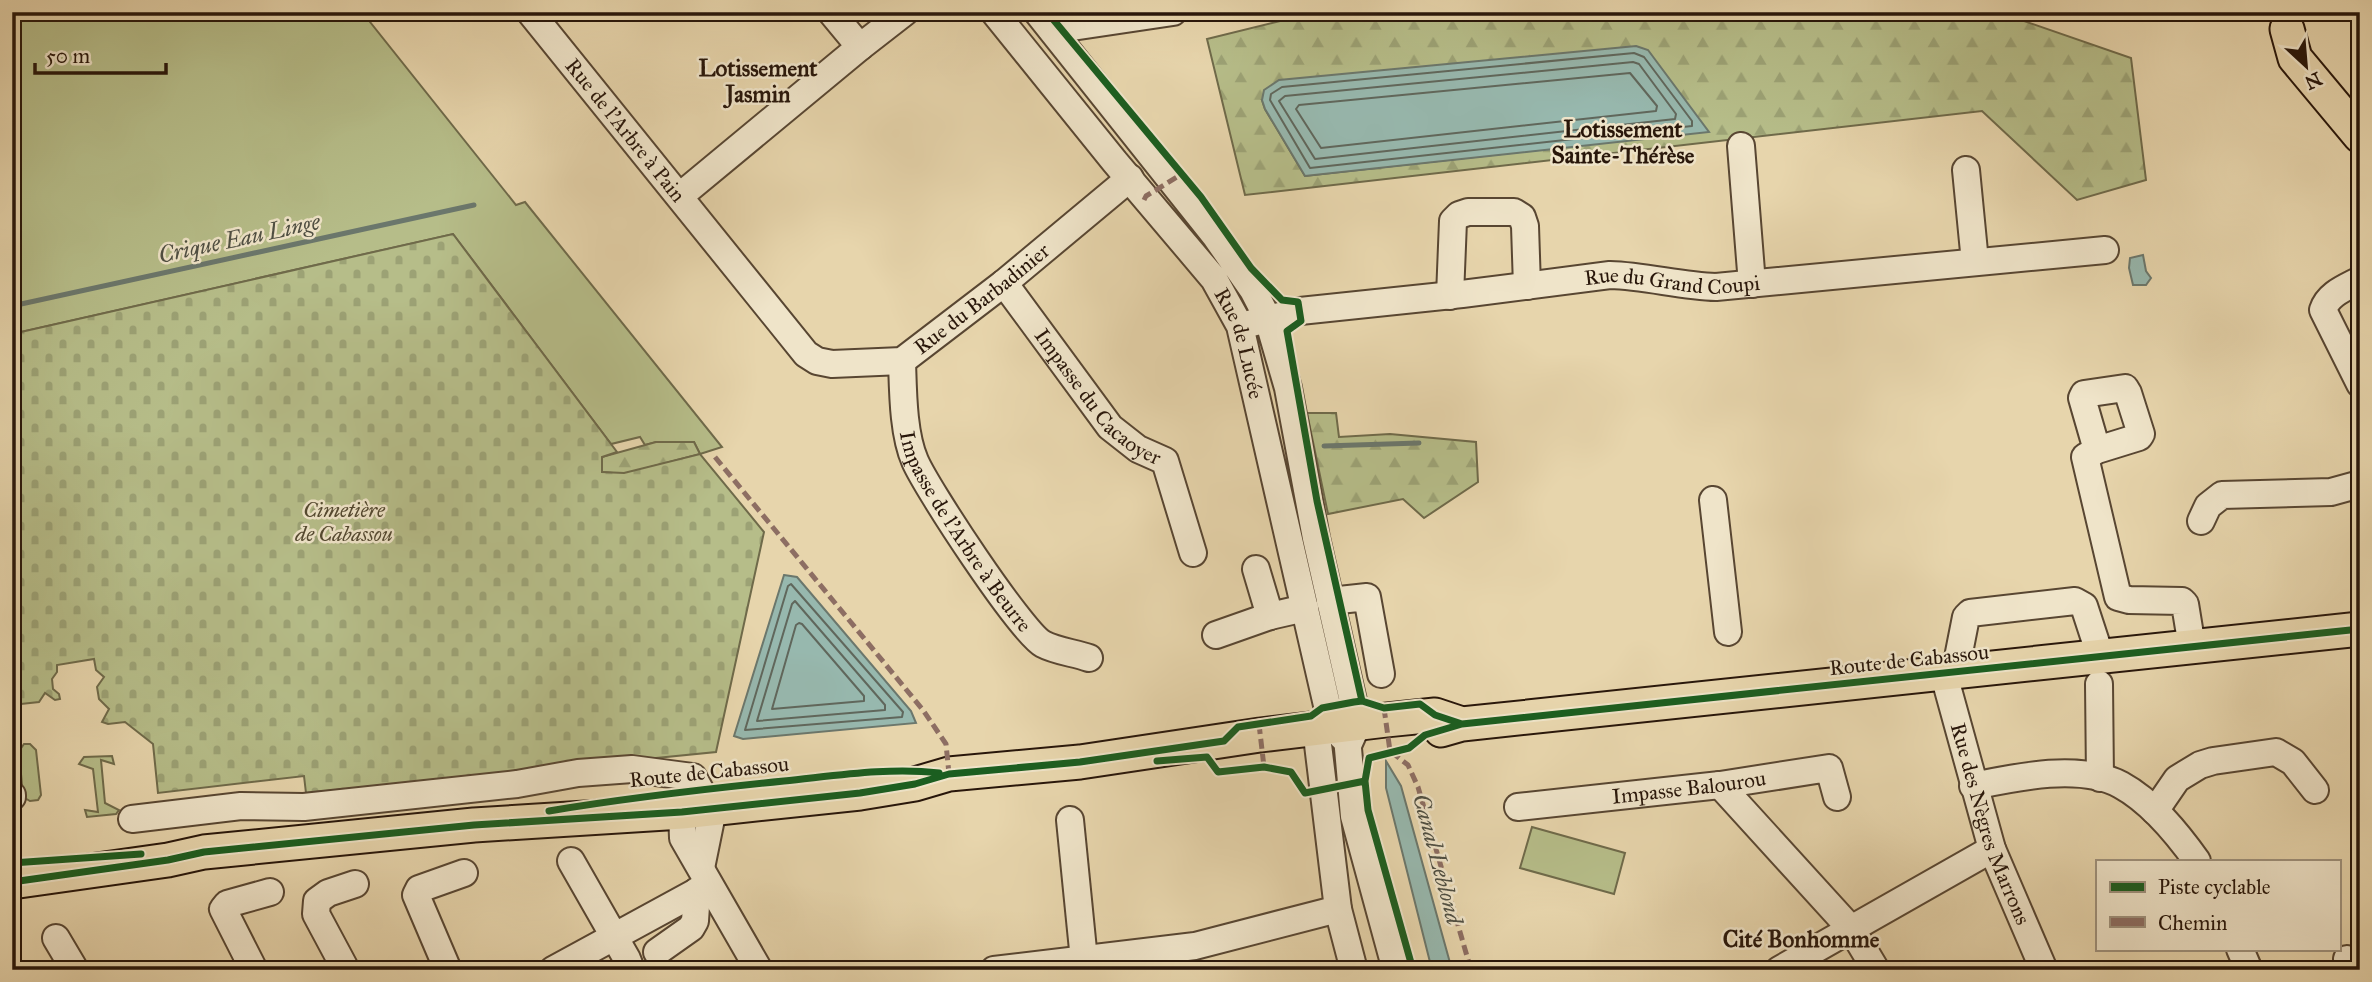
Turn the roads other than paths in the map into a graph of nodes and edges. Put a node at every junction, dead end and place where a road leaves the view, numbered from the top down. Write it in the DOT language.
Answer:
graph roads {
  1 [pos="530,12"];
  2 [pos="831,12"];
  3 [pos="905,12"];
  4 [pos="994,12"];
  5 [pos="1017,12"];
  6 [pos="1173,12"];
  7 [pos="2281,20"];
  8 [pos="1045,21"];
  9 [pos="860,47"];
  10 [pos="2360,103"];
  11 [pos="2360,136"];
  12 [pos="1741,146"];
  13 [pos="1966,170"];
  14 [pos="1130,178"];
  15 [pos="680,196"];
  16 [pos="2105,250"];
  17 [pos="1975,262"];
  18 [pos="2360,280"];
  19 [pos="1004,283"];
  20 [pos="1752,284"];
  21 [pos="1527,286"];
  22 [pos="1450,296"];
  23 [pos="1255,322"];
  24 [pos="902,361"];
  25 [pos="2360,384"];
  26 [pos="2097,450"];
  27 [pos="2360,484"];
  28 [pos="1713,500"];
  29 [pos="2202,521"];
  30 [pos="1194,553"];
  31 [pos="1256,569"];
  32 [pos="1318,604"];
  33 [pos="1270,616"];
  34 [pos="2360,629"];
  35 [pos="1728,632"];
  36 [pos="1216,635"];
  37 [pos="2192,647"];
  38 [pos="1089,658"];
  39 [pos="2100,671"];
  40 [pos="1381,674"];
  41 [pos="1949,674"];
  42 [pos="1336,732"];
  43 [pos="2100,778"];
  44 [pos="1720,785"];
  45 [pos="1973,786"];
  46 [pos="2315,790"];
  47 [pos="1837,797"];
  48 [pos="696,803"];
  49 [pos="1518,807"];
  50 [pos="2155,811"];
  51 [pos="132,819"];
  52 [pos="1070,820"];
  53 [pos="1992,849"];
  54 [pos="204,852"];
  55 [pos="2196,860"];
  56 [pos="571,861"];
  57 [pos="12,863"];
  58 [pos="464,873"];
  59 [pos="12,882"];
  60 [pos="702,882"];
  61 [pos="355,884"];
  62 [pos="270,892"];
  63 [pos="1338,909"];
  64 [pos="1852,930"];
  65 [pos="613,937"];
  66 [pos="56,938"];
  67 [pos="2241,950"];
  68 [pos="657,952"];
  69 [pos="1197,958"];
  70 [pos="1084,965"];
  71 [pos="75,970"];
  72 [pos="254,970"];
  73 [pos="346,970"];
  74 [pos="448,970"];
  75 [pos="553,970"];
  76 [pos="626,970"];
  77 [pos="759,970"];
  78 [pos="994,970"];
  79 [pos="1354,970"];
  80 [pos="1396,970"];
  81 [pos="1779,970"];
  82 [pos="1876,970"];
  83 [pos="2044,970"];
  84 [pos="2249,970"];
  1 -- 15 [label="street, Rue de l'Arbre à Pain"];
  2 -- 9 [label="street"];
  3 -- 9 [label="street, Rue de l'Arbre à Pain"];
  4 -- 14 [label="street, Rue de Lucée"];
  5 -- 23 [label="street"];
  6 -- 8 [label="street"];
  7 -- 10 [label="main road"];
  7 -- 11 [label="main road"];
  8 -- 23 [label="street"];
  9 -- 15 [label="street, Rue de l'Arbre à Pain"];
  12 -- 20 [label="street"];
  13 -- 17 [label="street"];
  14 -- 19 [label="street, Rue du Barbadinier"];
  14 -- 23 [label="street, Rue de Lucée"];
  15 -- 24 [label="street, Rue du Barbadinier"];
  16 -- 17 [label="street, Rue du Grand Coupi"];
  17 -- 20 [label="street, Rue du Grand Coupi"];
  18 -- 25 [label="street"];
  19 -- 24 [label="street, Rue du Barbadinier"];
  19 -- 30 [label="street, Impasse du Cacaoyer"];
  20 -- 21 [label="street, Rue du Grand Coupi"];
  21 -- 22 [label="street, Rue du Grand Coupi"];
  21 -- 22 [label="street"];
  22 -- 23 [label="street, Rue du Grand Coupi"];
  23 -- 32 [label="street, Rue de Lucée"];
  23 -- 42 [label="street"];
  24 -- 38 [label="street, Impasse de l'Arbre à Beurre"];
  26 -- 37 [label="street"];
  27 -- 29 [label="street"];
  28 -- 35 [label="street"];
  31 -- 33 [label="street"];
  32 -- 33 [label="street"];
  32 -- 40 [label="street"];
  32 -- 42 [label="street, Rue de Lucée"];
  33 -- 36 [label="street"];
  34 -- 37 [label="main road, Route de Cabassou"];
  37 -- 39 [label="main road, Route de Cabassou"];
  39 -- 41 [label="main road, Route de Cabassou"];
  39 -- 41 [label="street"];
  39 -- 43 [label="street"];
  41 -- 42 [label="main road, Route de Cabassou"];
  41 -- 45 [label="street, Rue des Nègres Marrons"];
  42 -- 48 [label="main road, Route de Cabassou"];
  42 -- 63 [label="street"];
  42 -- 80 [label="street"];
  43 -- 45 [label="street"];
  43 -- 50 [label="street"];
  44 -- 47 [label="street, Impasse Balourou"];
  44 -- 49 [label="street, Impasse Balourou"];
  44 -- 64 [label="street"];
  45 -- 53 [label="street, Rue des Nègres Marrons"];
  46 -- 50 [label="street"];
  48 -- 51 [label="street"];
  48 -- 54 [label="main road, Route de Cabassou"];
  48 -- 60 [label="street"];
  50 -- 55 [label="street"];
  52 -- 70 [label="street"];
  53 -- 64 [label="street"];
  53 -- 83 [label="street, Rue des Nègres Marrons"];
  54 -- 57 [label="main road, Route de Cabassou"];
  54 -- 59 [label="main road, Route de Cabassou"];
  56 -- 65 [label="street"];
  58 -- 74 [label="street"];
  60 -- 65 [label="street"];
  60 -- 68 [label="street"];
  60 -- 77 [label="street"];
  61 -- 73 [label="street"];
  62 -- 72 [label="street"];
  63 -- 69 [label="street"];
  63 -- 79 [label="street"];
  64 -- 81 [label="street"];
  64 -- 82 [label="street"];
  65 -- 75 [label="street"];
  65 -- 76 [label="street"];
  66 -- 71 [label="street"];
  67 -- 84 [label="street"];
  69 -- 70 [label="street"];
  70 -- 78 [label="street"];
}
